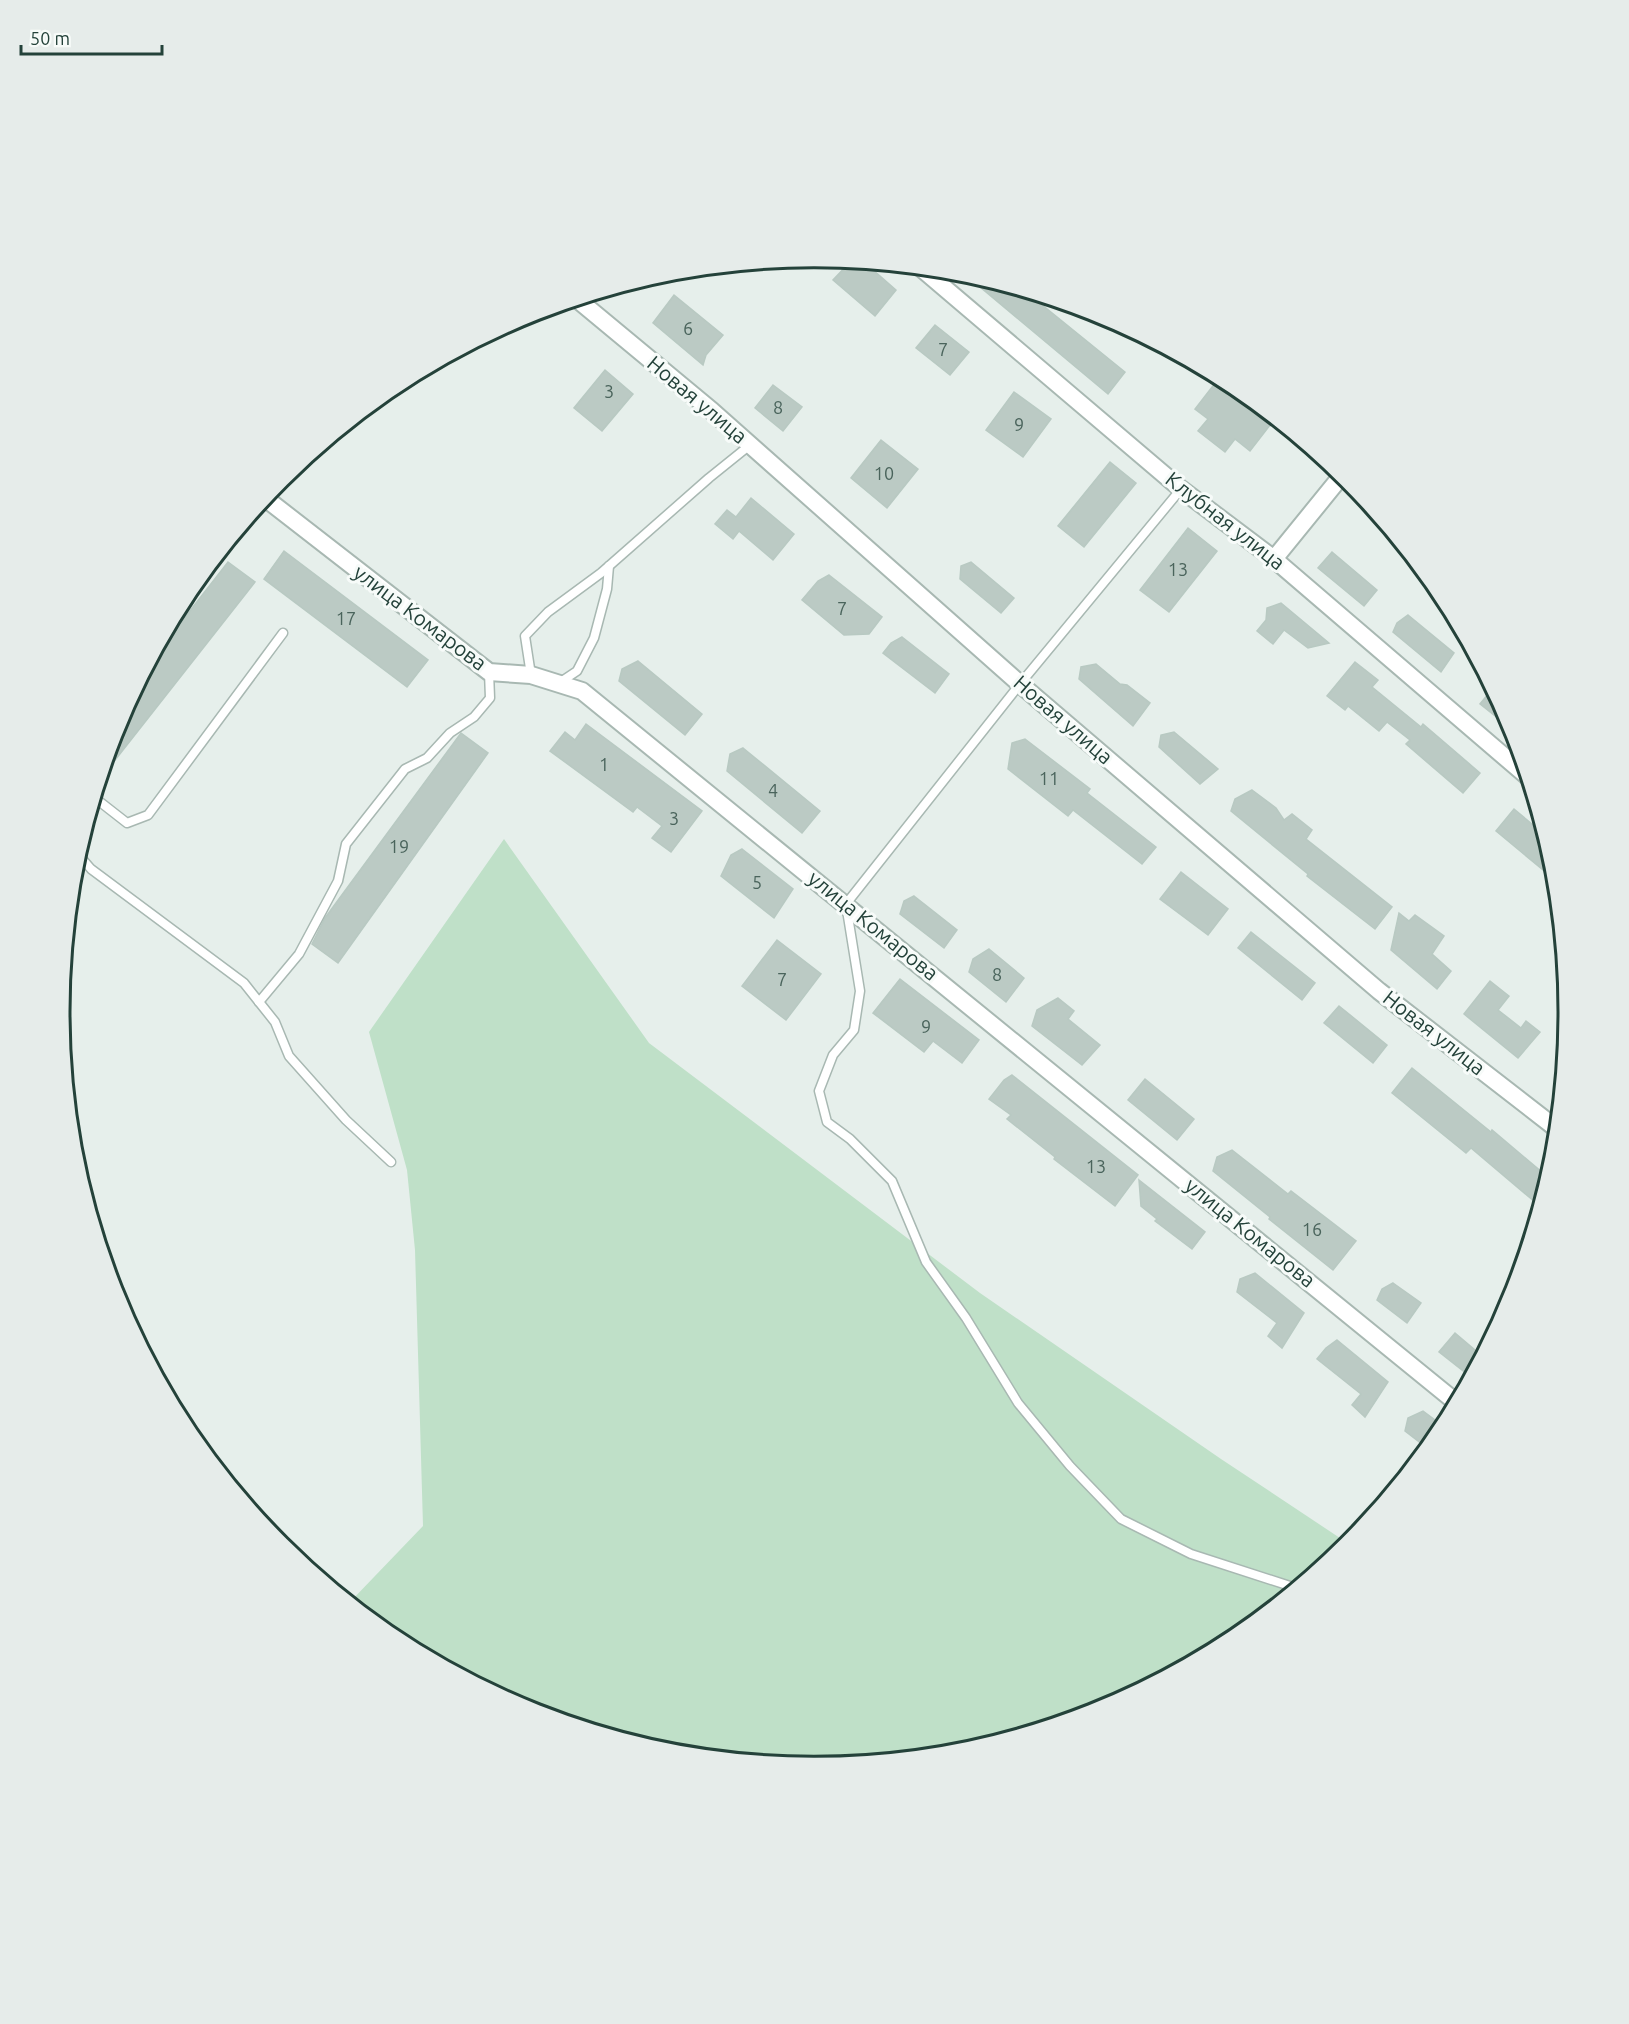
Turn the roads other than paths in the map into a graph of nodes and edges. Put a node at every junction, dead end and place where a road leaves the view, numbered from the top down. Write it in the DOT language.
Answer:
graph roads {
  1 [pos="932,277"];
  2 [pos="583,304"];
  3 [pos="750,445"];
  4 [pos="1337,482"];
  5 [pos="1181,489"];
  6 [pos="272,503"];
  7 [pos="1274,559"];
  8 [pos="609,566"];
  9 [pos="283,633"];
  10 [pos="489,672"];
  11 [pos="531,675"];
  12 [pos="560,683"];
  13 [pos="1020,684"];
  14 [pos="1517,767"];
  15 [pos="101,803"];
  16 [pos="86,863"];
  17 [pos="846,904"];
  18 [pos="259,1002"];
  19 [pos="1550,1123"];
  20 [pos="391,1162"];
  21 [pos="1451,1397"];
  22 [pos="1288,1585"];
  1 -- 5 [label="street, Клубная улица"];
  2 -- 3 [label="street, Новая улица"];
  3 -- 8 [label="lane"];
  3 -- 13 [label="street, Новая улица"];
  4 -- 7 [label="street"];
  5 -- 7 [label="street, Клубная улица"];
  5 -- 13 [label="lane"];
  6 -- 10 [label="street, улица Комарова"];
  7 -- 14 [label="street, Клубная улица"];
  8 -- 11 [label="lane"];
  8 -- 12 [label="lane"];
  9 -- 15 [label="lane"];
  10 -- 11 [label="street, улица Комарова"];
  10 -- 18 [label="lane"];
  11 -- 12 [label="street, улица Комарова"];
  12 -- 17 [label="street, улица Комарова"];
  13 -- 17 [label="lane"];
  13 -- 19 [label="street, Новая улица"];
  16 -- 18 [label="lane"];
  17 -- 21 [label="street, улица Комарова"];
  17 -- 22 [label="lane"];
  18 -- 20 [label="lane"];
}
